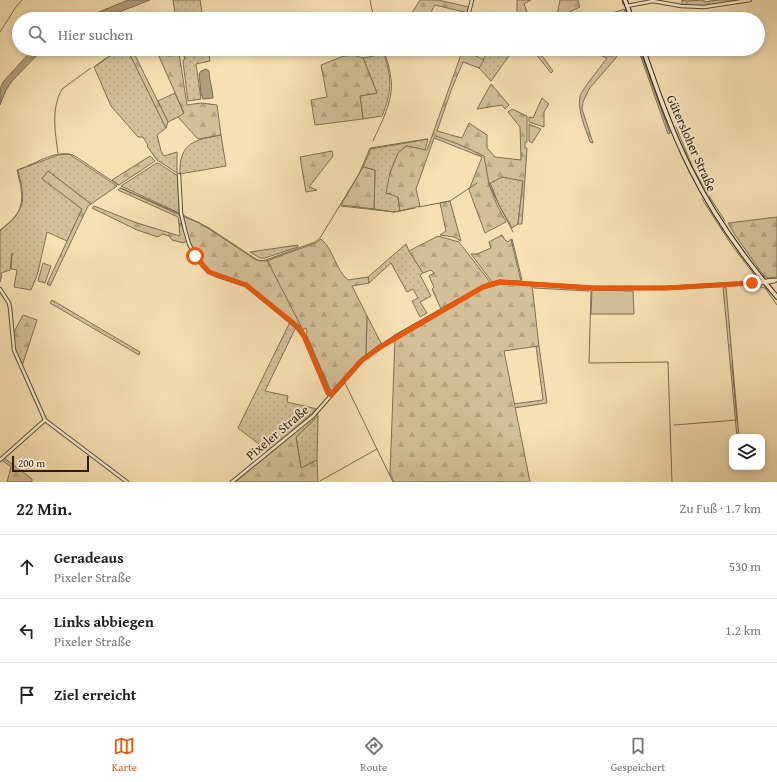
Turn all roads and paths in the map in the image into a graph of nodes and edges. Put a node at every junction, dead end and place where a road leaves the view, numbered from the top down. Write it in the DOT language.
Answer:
graph roads {
  1 [pos="472,0"];
  2 [pos="625,0"];
  3 [pos="750,0"];
  4 [pos="627,6"];
  5 [pos="469,12"];
  6 [pos="629,12"];
  7 [pos="646,56"];
  8 [pos="179,175"];
  9 [pos="777,280"];
  10 [pos="764,282"];
  11 [pos="0,289"];
  12 [pos="777,297"];
  13 [pos="331,395"];
  14 [pos="45,420"];
  15 [pos="0,460"];
  16 [pos="127,482"];
  17 [pos="232,482"];
  1 -- 5 [label="street"];
  2 -- 4 [label="main road"];
  3 -- 4 [label="street"];
  4 -- 6 [label="main road"];
  7 -- 10 [label="main road, Gütersloher Straße"];
  8 -- 13 [label="street"];
  9 -- 10 [label="street"];
  10 -- 12 [label="main road, Gütersloher Straße"];
  10 -- 13 [label="street, Pixeler Straße"];
  11 -- 14 [label="street"];
  13 -- 17 [label="street, Pixeler Straße"];
  14 -- 15 [label="street"];
  14 -- 16 [label="street"];
}
